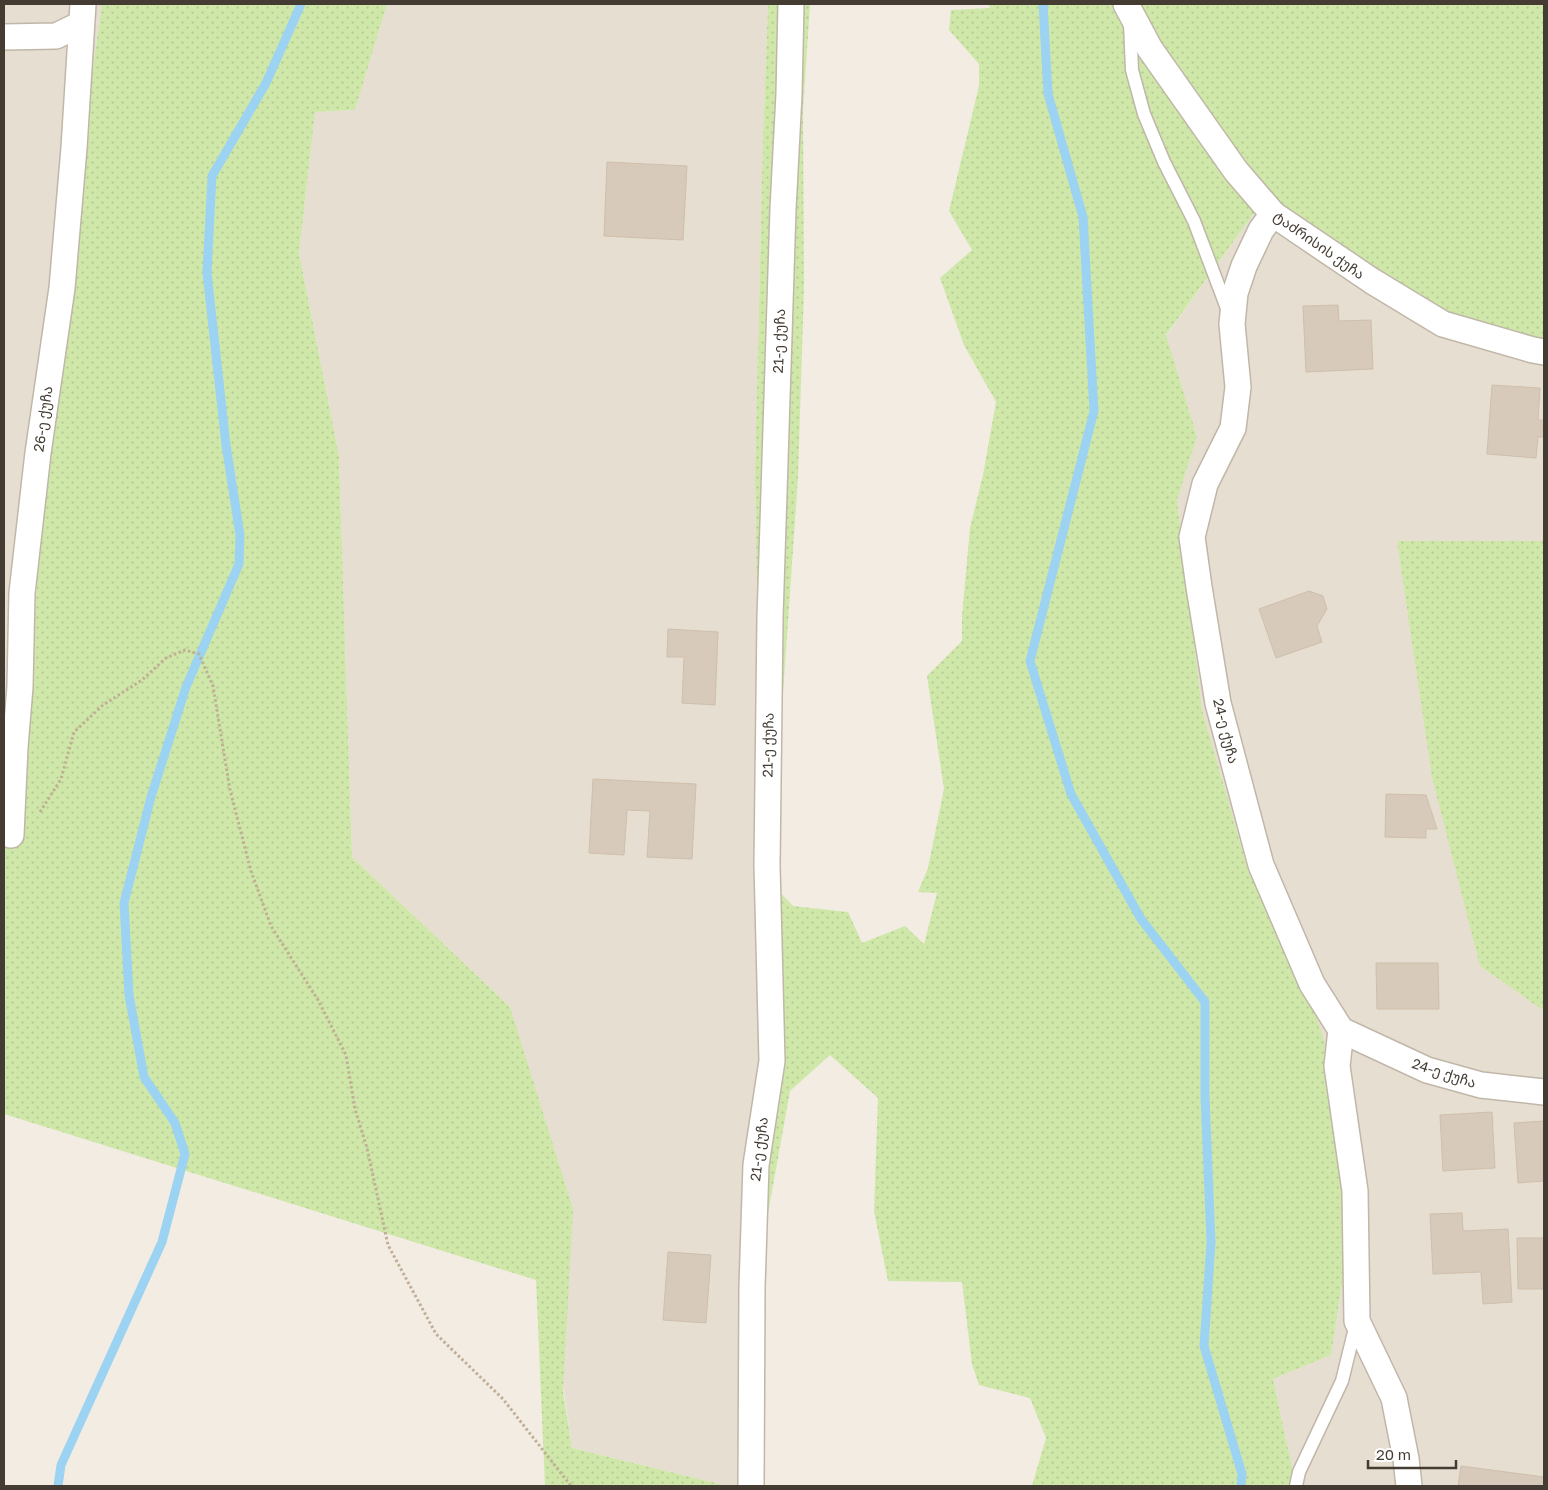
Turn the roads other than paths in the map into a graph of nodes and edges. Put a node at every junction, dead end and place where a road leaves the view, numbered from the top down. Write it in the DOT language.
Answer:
graph roads {
  1 [pos="791,4"];
  2 [pos="1128,7"];
  3 [pos="82,14"];
  4 [pos="4,37"];
  5 [pos="1273,214"];
  6 [pos="1232,324"];
  7 [pos="1544,352"];
  8 [pos="11,835"];
  9 [pos="1341,1030"];
  10 [pos="1544,1092"];
  11 [pos="1357,1321"];
  12 [pos="751,1486"];
  13 [pos="1296,1486"];
  14 [pos="1409,1486"];
  1 -- 12 [label="street, 21-ე ქუჩა"];
  2 -- 5 [label="street, ტაძრისის ქუჩა"];
  2 -- 6 [label="lane"];
  3 -- 4 [label="street"];
  3 -- 8 [label="street, 26-ე ქუჩა"];
  5 -- 6 [label="street, 24-ე ქუჩა"];
  5 -- 7 [label="street, ტაძრისის ქუჩა"];
  6 -- 9 [label="street, 24-ე ქუჩა"];
  9 -- 10 [label="street, 24-ე ქუჩა"];
  9 -- 11 [label="street"];
  11 -- 13 [label="lane"];
  11 -- 14 [label="street"];
}
